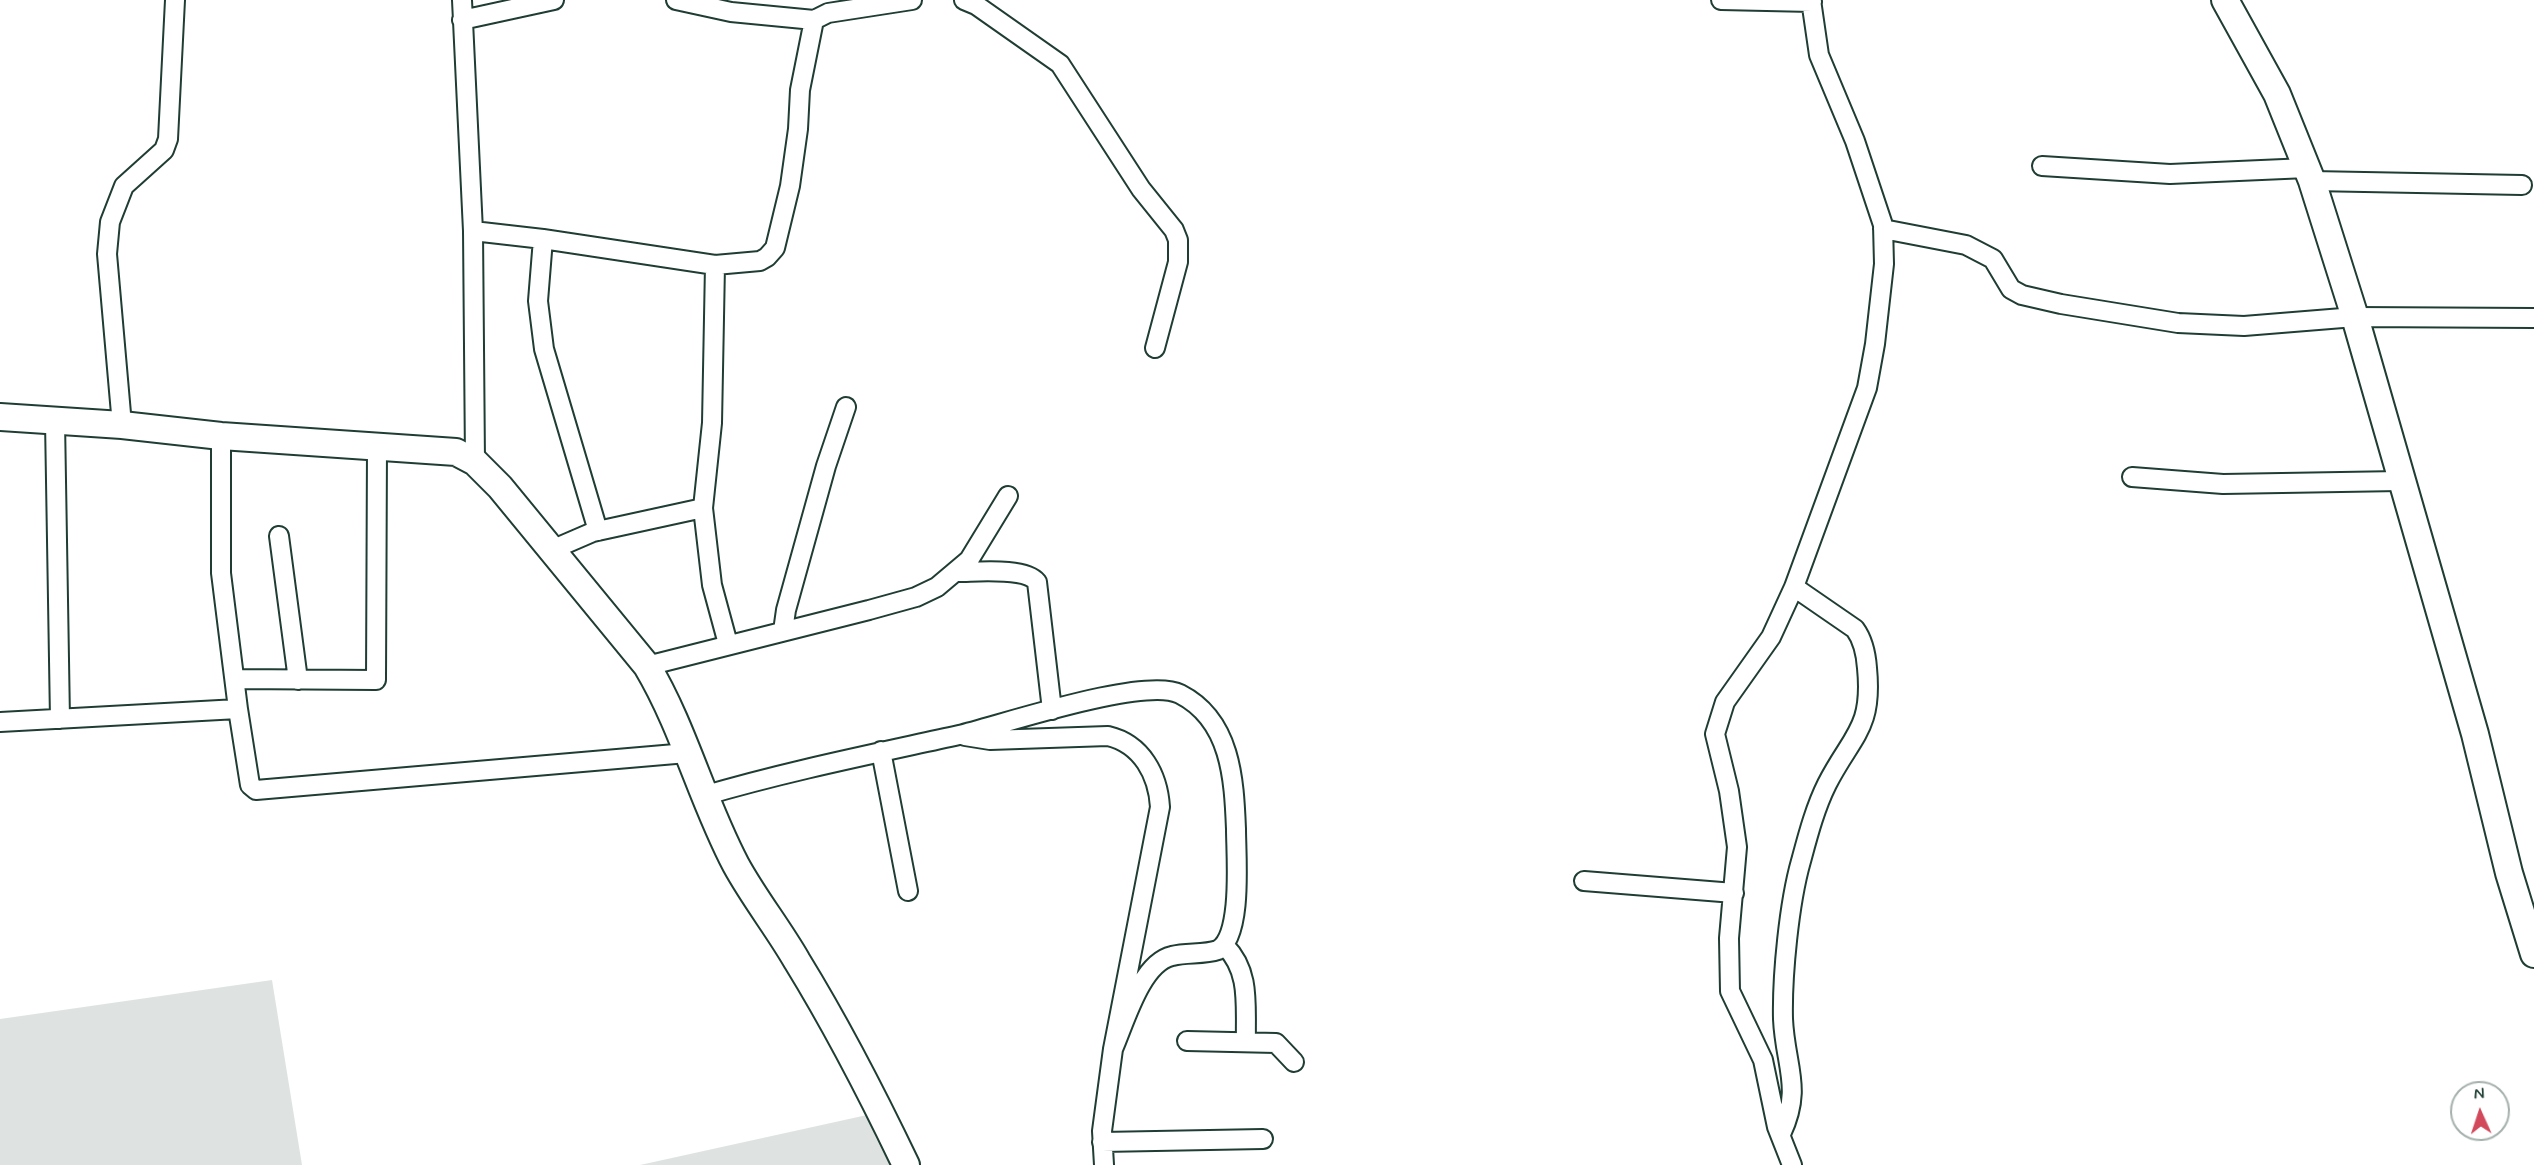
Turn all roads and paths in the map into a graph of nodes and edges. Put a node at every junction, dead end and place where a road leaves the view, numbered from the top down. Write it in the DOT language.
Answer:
graph roads {
  1 [pos="175,0"];
  2 [pos="462,0"];
  3 [pos="554,0"];
  4 [pos="676,0"];
  5 [pos="912,0"];
  6 [pos="964,0"];
  7 [pos="1721,0"];
  8 [pos="2225,0"];
  9 [pos="1811,1"];
  10 [pos="462,20"];
  11 [pos="814,20"];
  12 [pos="2042,166"];
  13 [pos="2310,174"];
  14 [pos="2522,185"];
  15 [pos="1883,229"];
  16 [pos="473,231"];
  17 [pos="543,239"];
  18 [pos="715,265"];
  19 [pos="2355,317"];
  20 [pos="2534,318"];
  21 [pos="1155,348"];
  22 [pos="846,407"];
  23 [pos="0,417"];
  24 [pos="55,421"];
  25 [pos="122,425"];
  26 [pos="221,436"];
  27 [pos="377,448"];
  28 [pos="475,462"];
  29 [pos="2132,477"];
  30 [pos="2400,481"];
  31 [pos="1008,496"];
  32 [pos="703,508"];
  33 [pos="598,531"];
  34 [pos="279,536"];
  35 [pos="549,550"];
  36 [pos="958,572"];
  37 [pos="1794,587"];
  38 [pos="783,631"];
  39 [pos="728,644"];
  40 [pos="647,666"];
  41 [pos="235,679"];
  42 [pos="298,680"];
  43 [pos="238,709"];
  44 [pos="1052,710"];
  45 [pos="60,719"];
  46 [pos="0,722"];
  47 [pos="960,734"];
  48 [pos="881,751"];
  49 [pos="687,753"];
  50 [pos="703,796"];
  51 [pos="1584,881"];
  52 [pos="908,891"];
  53 [pos="1734,893"];
  54 [pos="1225,946"];
  55 [pos="2534,954"];
  56 [pos="1186,1041"];
  57 [pos="1246,1042"];
  58 [pos="1113,1049"];
  59 [pos="1294,1062"];
  60 [pos="1781,1134"];
  61 [pos="1263,1139"];
  62 [pos="1102,1143"];
  63 [pos="906,1165"];
  64 [pos="1104,1165"];
  65 [pos="1792,1165"];
  1 -- 25 [label="street"];
  2 -- 10 [label="street"];
  3 -- 10 [label="street"];
  4 -- 11 [label="street"];
  5 -- 11 [label="street"];
  6 -- 21 [label="street"];
  7 -- 9 [label="street"];
  8 -- 13 [label="street"];
  9 -- 15 [label="street"];
  10 -- 16 [label="street"];
  11 -- 18 [label="street"];
  12 -- 13 [label="street"];
  13 -- 14 [label="street"];
  13 -- 19 [label="street"];
  15 -- 19 [label="street"];
  15 -- 37 [label="street"];
  16 -- 17 [label="street"];
  16 -- 28 [label="street"];
  17 -- 18 [label="street"];
  17 -- 33 [label="street"];
  18 -- 32 [label="street"];
  19 -- 20 [label="street"];
  19 -- 30 [label="street"];
  22 -- 38 [label="street"];
  23 -- 24 [label="street"];
  24 -- 25 [label="street"];
  24 -- 45 [label="street"];
  25 -- 26 [label="street"];
  26 -- 27 [label="street"];
  26 -- 41 [label="street"];
  27 -- 28 [label="street"];
  27 -- 42 [label="street"];
  28 -- 35 [label="street"];
  29 -- 30 [label="street"];
  30 -- 55 [label="street"];
  31 -- 36 [label="street"];
  32 -- 33 [label="street"];
  32 -- 39 [label="street"];
  33 -- 35 [label="street"];
  34 -- 42 [label="street"];
  35 -- 40 [label="street"];
  36 -- 38 [label="street"];
  36 -- 44 [label="street"];
  37 -- 53 [label="street"];
  37 -- 60 [label="street"];
  38 -- 39 [label="street"];
  39 -- 40 [label="street"];
  40 -- 49 [label="street"];
  41 -- 42 [label="street"];
  41 -- 43 [label="street"];
  43 -- 45 [label="street"];
  43 -- 49 [label="street"];
  44 -- 47 [label="street"];
  44 -- 54 [label="street"];
  45 -- 46 [label="street"];
  47 -- 48 [label="street"];
  47 -- 58 [label="street"];
  48 -- 50 [label="street"];
  48 -- 52 [label="street"];
  49 -- 50 [label="street"];
  50 -- 63 [label="street"];
  51 -- 53 [label="street"];
  53 -- 60 [label="street"];
  54 -- 57 [label="street"];
  54 -- 58 [label="street"];
  56 -- 57 [label="street"];
  57 -- 59 [label="street"];
  58 -- 62 [label="street"];
  60 -- 65 [label="street"];
  61 -- 62 [label="street"];
  62 -- 64 [label="street"];
}
